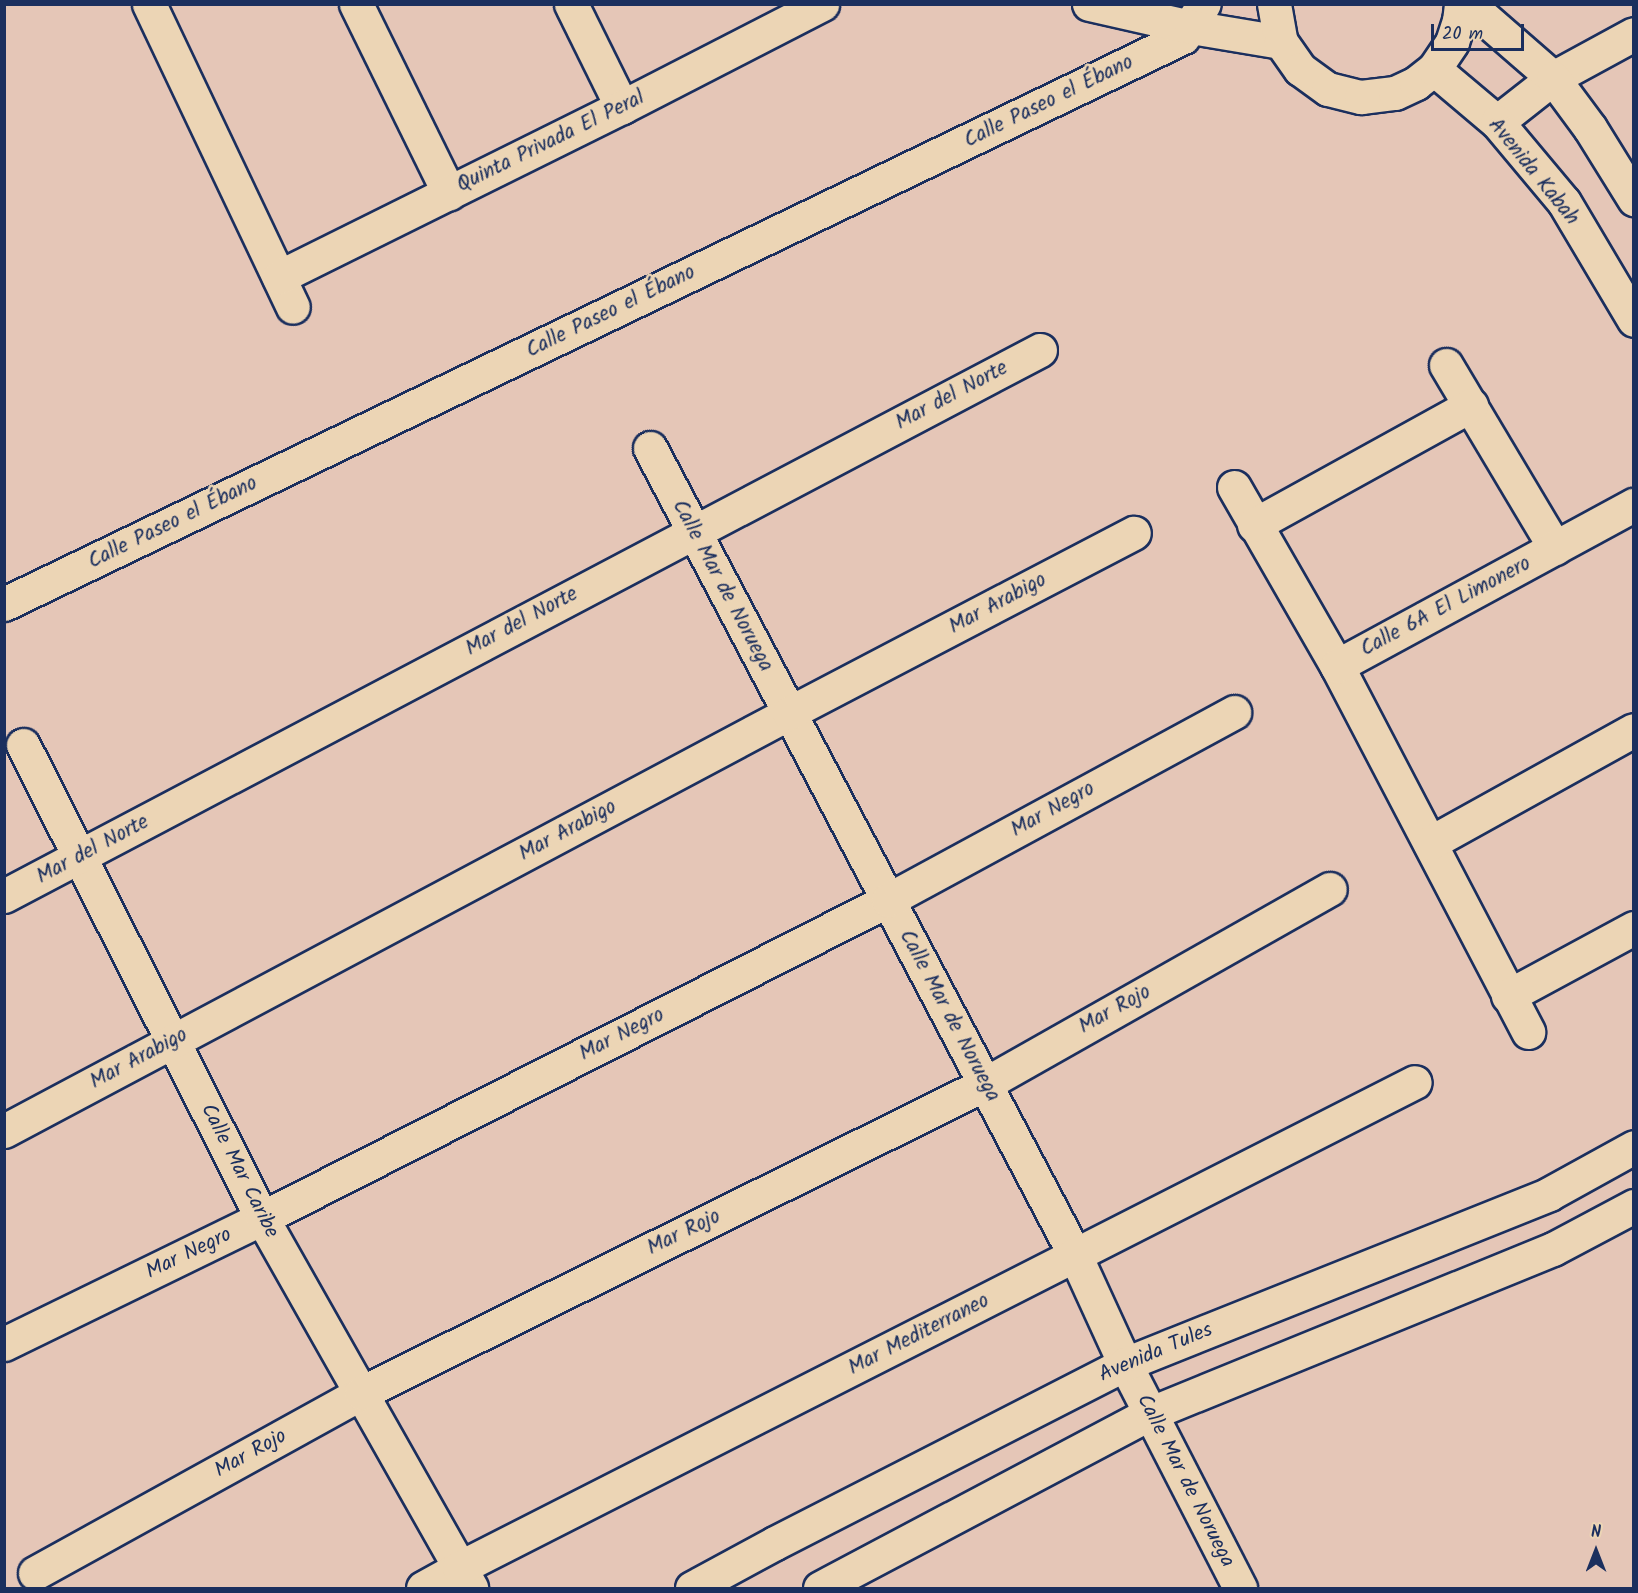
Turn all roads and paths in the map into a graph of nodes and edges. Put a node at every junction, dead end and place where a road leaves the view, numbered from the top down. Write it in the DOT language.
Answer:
graph roads {
  1 [pos="149,4"];
  2 [pos="356,4"];
  3 [pos="571,4"];
  4 [pos="822,4"];
  5 [pos="1089,4"];
  6 [pos="1274,4"];
  7 [pos="1461,4"];
  8 [pos="1468,4"];
  9 [pos="1197,16"];
  10 [pos="1634,34"];
  11 [pos="1281,42"];
  12 [pos="1434,69"];
  13 [pos="1553,78"];
  14 [pos="622,107"];
  15 [pos="1497,122"];
  16 [pos="449,193"];
  17 [pos="1634,199"];
  18 [pos="279,277"];
  19 [pos="293,307"];
  20 [pos="1634,320"];
  21 [pos="1040,350"];
  22 [pos="1446,365"];
  23 [pos="1471,405"];
  24 [pos="650,448"];
  25 [pos="1234,487"];
  26 [pos="1634,505"];
  27 [pos="1254,525"];
  28 [pos="694,531"];
  29 [pos="1134,533"];
  30 [pos="1555,548"];
  31 [pos="4,604"];
  32 [pos="1337,666"];
  33 [pos="1233,712"];
  34 [pos="789,713"];
  35 [pos="1634,730"];
  36 [pos="23,745"];
  37 [pos="1430,843"];
  38 [pos="80,857"];
  39 [pos="1330,889"];
  40 [pos="4,896"];
  41 [pos="888,900"];
  42 [pos="1634,928"];
  43 [pos="1508,996"];
  44 [pos="1528,1032"];
  45 [pos="173,1041"];
  46 [pos="1415,1082"];
  47 [pos="985,1084"];
  48 [pos="4,1131"];
  49 [pos="1634,1147"];
  50 [pos="1634,1206"];
  51 [pos="262,1218"];
  52 [pos="1075,1255"];
  53 [pos="4,1344"];
  54 [pos="1125,1364"];
  55 [pos="362,1393"];
  56 [pos="1151,1413"];
  57 [pos="35,1574"];
  58 [pos="465,1578"];
  59 [pos="1236,1587"];
  60 [pos="423,1588"];
  61 [pos="692,1588"];
  62 [pos="820,1588"];
  1 -- 18 [label="street"];
  2 -- 16 [label="street"];
  3 -- 14 [label="street"];
  4 -- 14 [label="street, Quinta Privada El Peral"];
  5 -- 9 [label="street"];
  6 -- 11 [label="street"];
  7 -- 12 [label="street"];
  8 -- 13 [label="street"];
  9 -- 11 [label="street"];
  9 -- 31 [label="street, Calle Paseo el Ébano"];
  10 -- 13 [label="street"];
  11 -- 12 [label="street"];
  12 -- 15 [label="street, Avenida Kabah"];
  13 -- 15 [label="street"];
  13 -- 17 [label="street"];
  14 -- 16 [label="street, Quinta Privada El Peral"];
  15 -- 20 [label="street, Avenida Kabah"];
  16 -- 18 [label="street, Quinta Privada El Peral"];
  18 -- 19 [label="street"];
  21 -- 28 [label="street, Mar del Norte"];
  22 -- 23 [label="street, Calle 6A El Limonero"];
  23 -- 27 [label="street"];
  23 -- 30 [label="street, Calle 6A El Limonero"];
  24 -- 28 [label="street, Calle Mar de Noruega"];
  25 -- 27 [label="street, Calle 6A El Limonero"];
  26 -- 30 [label="street, Calle 6A El Limonero"];
  27 -- 32 [label="street, Calle 6A El Limonero"];
  28 -- 34 [label="street, Calle Mar de Noruega"];
  28 -- 38 [label="street, Mar del Norte"];
  29 -- 34 [label="street, Mar Arabigo"];
  30 -- 32 [label="street, Calle 6A El Limonero"];
  32 -- 37 [label="street, Calle 6A El Limonero"];
  33 -- 41 [label="street, Mar Negro"];
  34 -- 41 [label="street, Calle Mar de Noruega"];
  34 -- 45 [label="street, Mar Arabigo"];
  35 -- 37 [label="street"];
  36 -- 38 [label="street, Calle Mar Caribe"];
  37 -- 43 [label="street, Calle 6A El Limonero"];
  38 -- 40 [label="street, Mar del Norte"];
  38 -- 45 [label="street, Calle Mar Caribe"];
  39 -- 47 [label="street, Mar Rojo"];
  41 -- 47 [label="street, Calle Mar de Noruega"];
  41 -- 51 [label="street, Mar Negro"];
  42 -- 43 [label="street"];
  43 -- 44 [label="street, Calle 6A El Limonero"];
  45 -- 48 [label="street, Mar Arabigo"];
  45 -- 51 [label="street, Calle Mar Caribe"];
  46 -- 52 [label="street, Mar Mediterraneo"];
  47 -- 52 [label="street, Calle Mar de Noruega"];
  47 -- 55 [label="street, Mar Rojo"];
  49 -- 54 [label="street, Avenida Tules"];
  50 -- 56 [label="street"];
  51 -- 53 [label="street, Mar Negro"];
  51 -- 55 [label="street, Calle Mar Caribe"];
  52 -- 54 [label="street, Calle Mar de Noruega"];
  52 -- 58 [label="street, Mar Mediterraneo"];
  54 -- 56 [label="street, Calle Mar de Noruega"];
  54 -- 61 [label="street, Avenida Tules"];
  55 -- 57 [label="street, Mar Rojo"];
  55 -- 58 [label="street, Calle Mar Caribe"];
  56 -- 59 [label="street, Calle Mar de Noruega"];
  56 -- 62 [label="street"];
  58 -- 60 [label="street, Mar Mediterraneo"];
}
